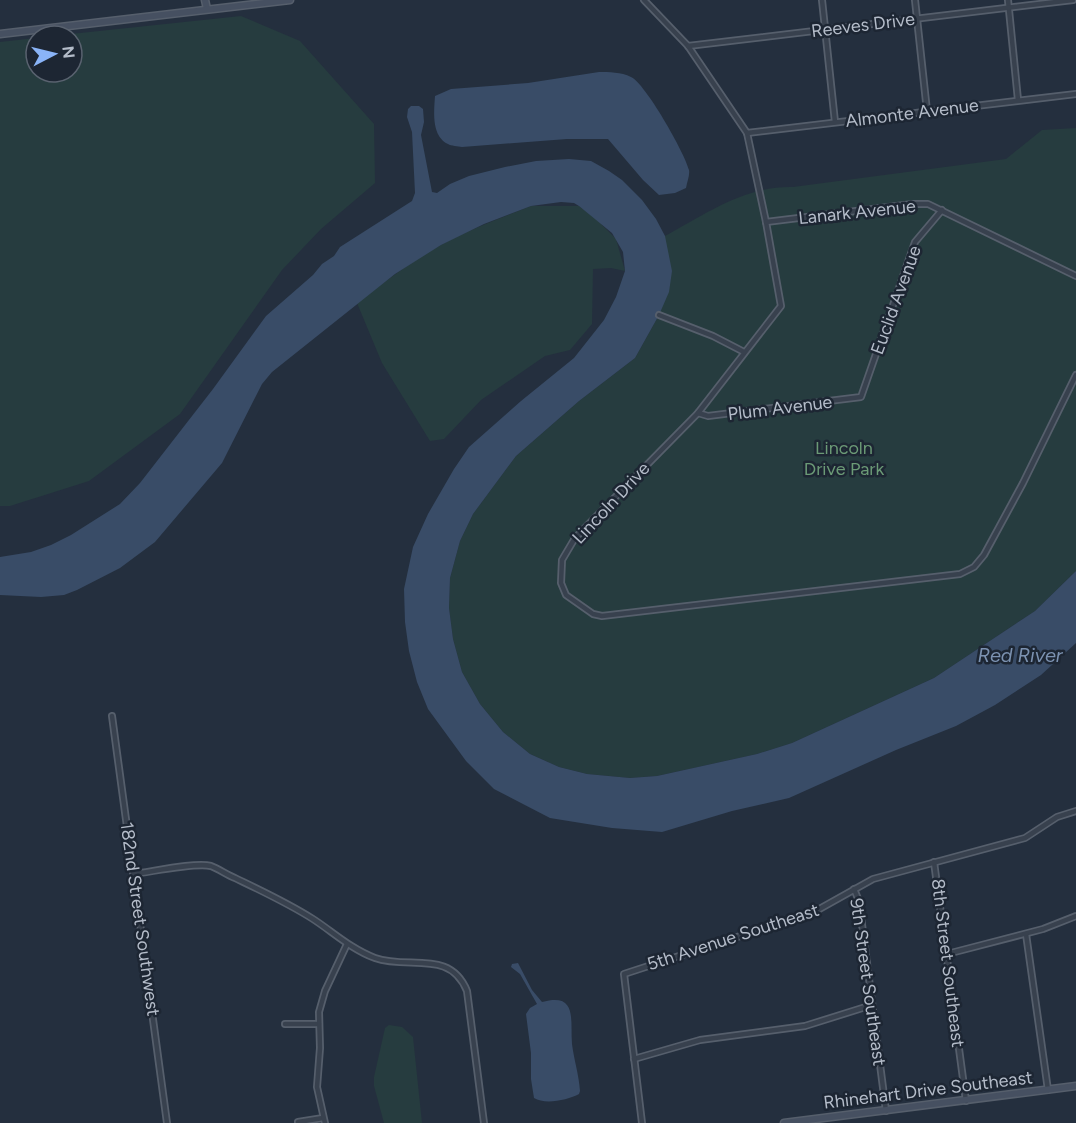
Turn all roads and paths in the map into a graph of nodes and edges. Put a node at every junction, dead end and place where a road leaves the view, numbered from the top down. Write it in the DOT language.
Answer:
graph roads {
  1 [pos="206,0"];
  2 [pos="290,0"];
  3 [pos="644,0"];
  4 [pos="822,0"];
  5 [pos="915,0"];
  6 [pos="1008,0"];
  7 [pos="1073,0"];
  8 [pos="1009,8"];
  9 [pos="207,9"];
  10 [pos="917,18"];
  11 [pos="825,29"];
  12 [pos="0,34"];
  13 [pos="688,46"];
  14 [pos="1076,94"];
  15 [pos="1018,100"];
  16 [pos="927,111"];
  17 [pos="836,122"];
  18 [pos="747,133"];
  19 [pos="942,210"];
  20 [pos="766,222"];
  21 [pos="1076,276"];
  22 [pos="660,315"];
  23 [pos="744,352"];
  24 [pos="1076,375"];
  25 [pos="861,397"];
  26 [pos="698,413"];
  27 [pos="112,716"];
  28 [pos="1076,811"];
  29 [pos="934,862"];
  30 [pos="133,874"];
  31 [pos="854,889"];
  32 [pos="1076,916"];
  33 [pos="1026,934"];
  34 [pos="347,944"];
  35 [pos="946,954"];
  36 [pos="872,1005"];
  37 [pos="285,1024"];
  38 [pos="319,1024"];
  39 [pos="634,1059"];
  40 [pos="1076,1086"];
  41 [pos="1048,1090"];
  42 [pos="966,1101"];
  43 [pos="886,1111"];
  44 [pos="324,1120"];
  45 [pos="298,1122"];
  46 [pos="167,1123"];
  47 [pos="484,1123"];
  48 [pos="642,1123"];
  49 [pos="784,1123"];
  1 -- 9 [label="street"];
  2 -- 9 [label="street"];
  3 -- 13 [label="street, Lincoln Drive"];
  4 -- 11 [label="street"];
  5 -- 10 [label="street"];
  6 -- 8 [label="street"];
  7 -- 8 [label="street, Reeves Drive"];
  8 -- 10 [label="street, Reeves Drive"];
  8 -- 15 [label="street"];
  9 -- 12 [label="street"];
  10 -- 11 [label="street, Reeves Drive"];
  10 -- 16 [label="street"];
  11 -- 13 [label="street, Reeves Drive"];
  11 -- 17 [label="street"];
  13 -- 18 [label="street, Lincoln Drive"];
  14 -- 15 [label="street, Almonte Avenue"];
  15 -- 16 [label="street, Almonte Avenue"];
  16 -- 17 [label="street, Almonte Avenue"];
  17 -- 18 [label="street, Almonte Avenue"];
  18 -- 20 [label="street, Lincoln Drive"];
  19 -- 20 [label="street, Lanark Avenue"];
  19 -- 21 [label="street, Lanark Avenue"];
  19 -- 25 [label="street, Euclid Avenue"];
  20 -- 23 [label="street, Lincoln Drive"];
  22 -- 23 [label="street"];
  23 -- 26 [label="street, Lincoln Drive"];
  24 -- 26 [label="street, Lincoln Drive"];
  25 -- 26 [label="street, Plum Avenue"];
  27 -- 30 [label="street, 182nd Street Southwest"];
  28 -- 29 [label="street, 5th Avenue Southeast"];
  29 -- 31 [label="street, 5th Avenue Southeast"];
  29 -- 35 [label="street, 8th Street Southeast"];
  30 -- 34 [label="street"];
  30 -- 46 [label="street, 182nd Street Southwest"];
  31 -- 36 [label="street, 9th Street Southeast"];
  31 -- 39 [label="street, 5th Avenue Southeast"];
  32 -- 33 [label="street"];
  33 -- 35 [label="street"];
  33 -- 41 [label="street"];
  34 -- 38 [label="street"];
  34 -- 47 [label="street"];
  35 -- 42 [label="street, 8th Street Southeast"];
  36 -- 39 [label="street"];
  36 -- 43 [label="street, 9th Street Southeast"];
  37 -- 38 [label="street"];
  38 -- 44 [label="street"];
  39 -- 48 [label="street"];
  40 -- 41 [label="street, Rhinehart Drive Southeast"];
  41 -- 42 [label="street, Rhinehart Drive Southeast"];
  42 -- 43 [label="street, Rhinehart Drive Southeast"];
  43 -- 49 [label="street, Rhinehart Drive Southeast"];
  44 -- 45 [label="street"];
}
